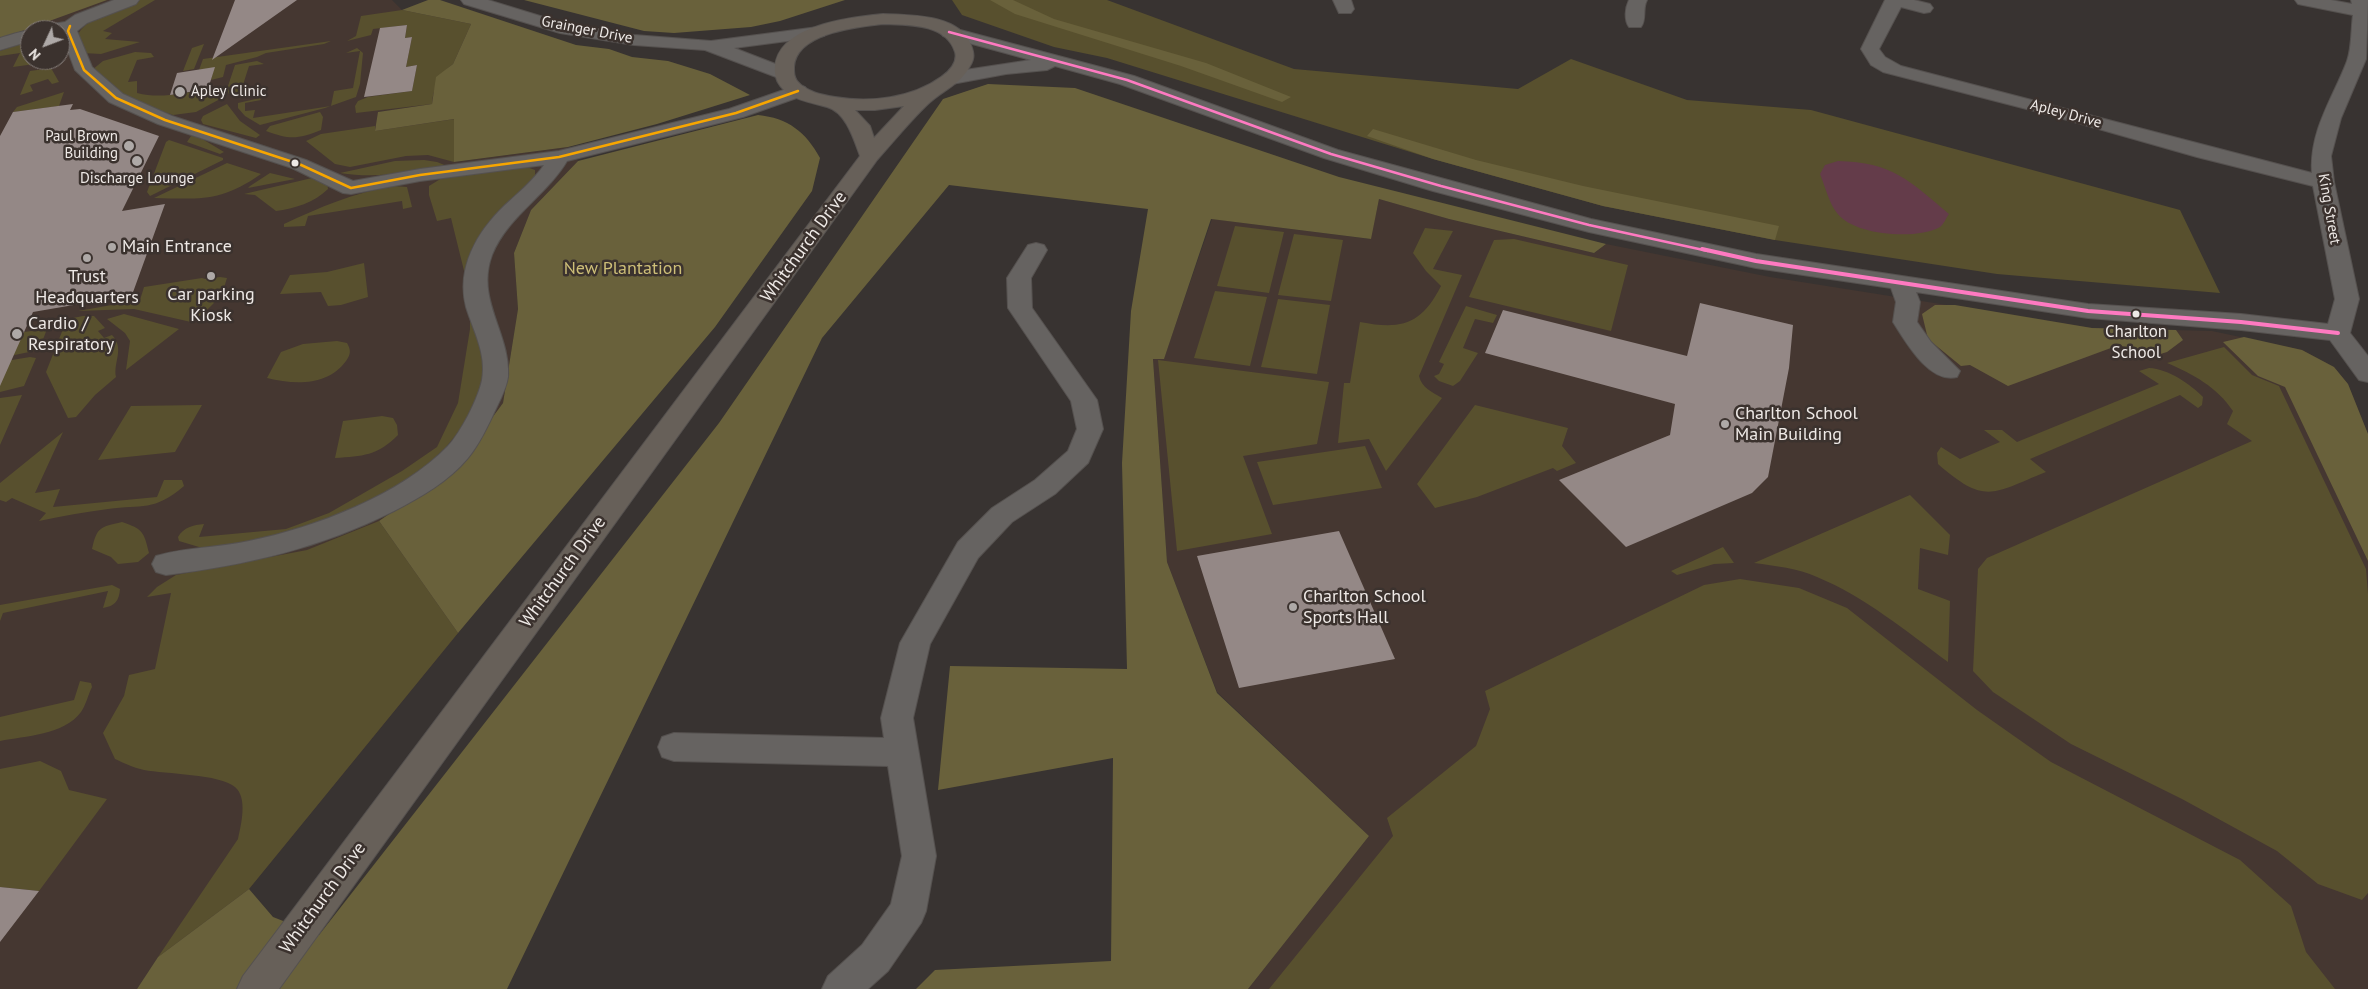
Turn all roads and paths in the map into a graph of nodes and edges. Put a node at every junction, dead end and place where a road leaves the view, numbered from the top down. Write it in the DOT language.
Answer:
graph roads {
  1 [pos="130,0"];
  2 [pos="470,0"];
  3 [pos="1638,0"];
  4 [pos="1895,0"];
  5 [pos="2304,0"];
  6 [pos="871,4"];
  7 [pos="1924,8"];
  8 [pos="2362,10"];
  9 [pos="1636,23"];
  10 [pos="70,26"];
  11 [pos="824,29"];
  12 [pos="950,32"];
  13 [pos="70,36"];
  14 [pos="20,38"];
  15 [pos="0,44"];
  16 [pos="707,45"];
  17 [pos="1068,62"];
  18 [pos="784,74"];
  19 [pos="952,78"];
  20 [pos="798,91"];
  21 [pos="931,91"];
  22 [pos="837,104"];
  23 [pos="870,156"];
  24 [pos="559,157"];
  25 [pos="2323,182"];
  26 [pos="1036,250"];
  27 [pos="1901,284"];
  28 [pos="2338,333"];
  29 [pos="1948,371"];
  30 [pos="2368,374"];
  31 [pos="166,564"];
  32 [pos="674,747"];
  33 [pos="902,752"];
  34 [pos="256,989"];
  35 [pos="841,989"];
  1 -- 10 [label="street"];
  2 -- 16 [label="street, Grainger Drive"];
  3 -- 9 [label="street"];
  4 -- 7 [label="street, Apley Drive"];
  4 -- 25 [label="street, Apley Drive"];
  5 -- 8 [label="street"];
  6 -- 11 [label="main road"];
  8 -- 25 [label="street, King Street"];
  11 -- 12 [label="main road"];
  11 -- 16 [label="street, Grainger Drive"];
  11 -- 18 [label="main road"];
  12 -- 17 [label="street"];
  12 -- 19 [label="main road, Whitchurch Drive"];
  13 -- 24 [label="street"];
  14 -- 15 [label="street"];
  16 -- 18 [label="street, Grainger Drive"];
  17 -- 19 [label="street"];
  17 -- 27 [label="street"];
  18 -- 20 [label="main road, Whitchurch Drive"];
  19 -- 21 [label="main road, Whitchurch Drive"];
  20 -- 22 [label="main road, Whitchurch Drive"];
  20 -- 24 [label="street"];
  21 -- 22 [label="main road, Whitchurch Drive"];
  21 -- 23 [label="main road, Whitchurch Drive"];
  22 -- 23 [label="main road, Whitchurch Drive"];
  23 -- 34 [label="main road, Whitchurch Drive"];
  24 -- 31 [label="street"];
  25 -- 28 [label="street, King Street"];
  26 -- 33 [label="street"];
  27 -- 28 [label="street"];
  27 -- 29 [label="street"];
  28 -- 30 [label="street"];
  32 -- 33 [label="street"];
  33 -- 35 [label="street"];
}
